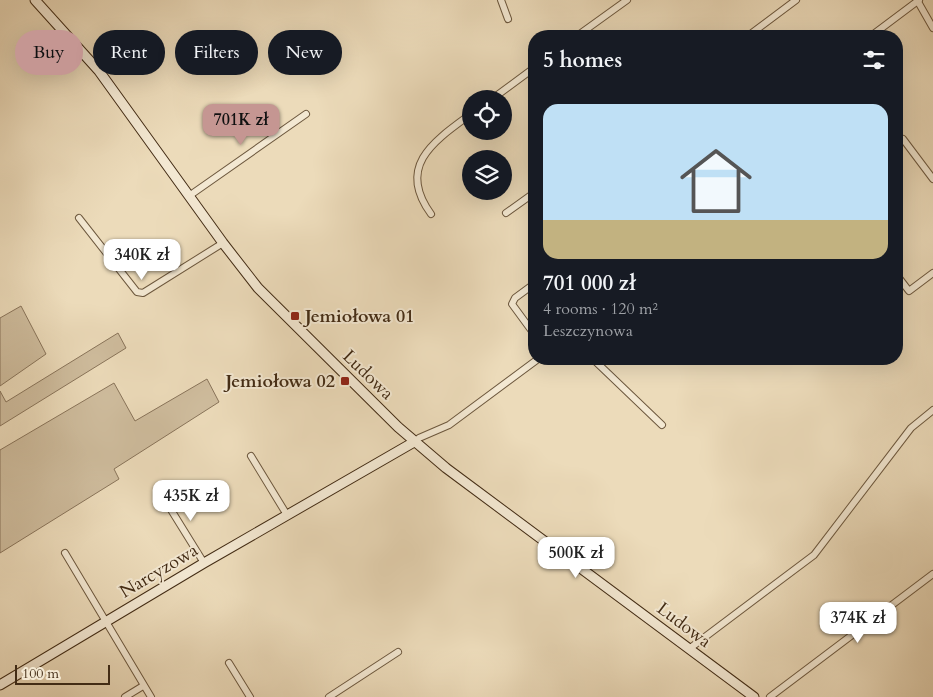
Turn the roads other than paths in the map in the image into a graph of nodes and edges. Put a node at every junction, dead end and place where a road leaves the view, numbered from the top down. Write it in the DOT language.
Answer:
graph roads {
  1 [pos="35,0"];
  2 [pos="501,0"];
  3 [pos="627,0"];
  4 [pos="796,0"];
  5 [pos="918,0"];
  6 [pos="508,19"];
  7 [pos="933,28"];
  8 [pos="585,30"];
  9 [pos="756,30"];
  10 [pos="879,30"];
  11 [pos="528,72"];
  12 [pos="504,90"];
  13 [pos="306,114"];
  14 [pos="462,121"];
  15 [pos="903,139"];
  16 [pos="933,178"];
  17 [pos="189,196"];
  18 [pos="528,197"];
  19 [pos="506,213"];
  20 [pos="431,214"];
  21 [pos="79,218"];
  22 [pos="223,244"];
  23 [pos="933,273"];
  24 [pos="903,283"];
  25 [pos="528,289"];
  26 [pos="528,327"];
  27 [pos="530,365"];
  28 [pos="599,365"];
  29 [pos="933,410"];
  30 [pos="662,425"];
  31 [pos="414,442"];
  32 [pos="251,456"];
  33 [pos="160,492"];
  34 [pos="287,515"];
  35 [pos="65,553"];
  36 [pos="204,563"];
  37 [pos="933,574"];
  38 [pos="107,621"];
  39 [pos="689,649"];
  40 [pos="398,652"];
  41 [pos="229,663"];
  42 [pos="0,685"];
  43 [pos="143,686"];
  44 [pos="125,697"];
  45 [pos="151,697"];
  46 [pos="250,697"];
  47 [pos="329,697"];
  48 [pos="754,697"];
  49 [pos="770,697"];
  1 -- 17 [label="main road, Ludowa"];
  2 -- 6 [label="street"];
  3 -- 8 [label="street"];
  4 -- 9 [label="street"];
  5 -- 7 [label="street"];
  5 -- 10 [label="street"];
  11 -- 12 [label="street"];
  13 -- 17 [label="street"];
  14 -- 20 [label="street"];
  15 -- 16 [label="street"];
  17 -- 22 [label="main road, Ludowa"];
  18 -- 19 [label="street"];
  21 -- 22 [label="street"];
  22 -- 31 [label="main road, Ludowa"];
  23 -- 24 [label="street"];
  25 -- 26 [label="street"];
  27 -- 31 [label="street"];
  28 -- 30 [label="street"];
  29 -- 39 [label="street"];
  31 -- 34 [label="main road, Narcyzowa"];
  31 -- 39 [label="main road, Ludowa"];
  32 -- 34 [label="street"];
  33 -- 36 [label="street"];
  34 -- 36 [label="main road, Narcyzowa"];
  35 -- 38 [label="street"];
  36 -- 38 [label="main road, Narcyzowa"];
  37 -- 49 [label="street"];
  38 -- 42 [label="main road, Narcyzowa"];
  38 -- 43 [label="street"];
  39 -- 48 [label="main road, Ludowa"];
  40 -- 47 [label="street"];
  41 -- 46 [label="street"];
  43 -- 44 [label="street"];
  43 -- 45 [label="street"];
}
